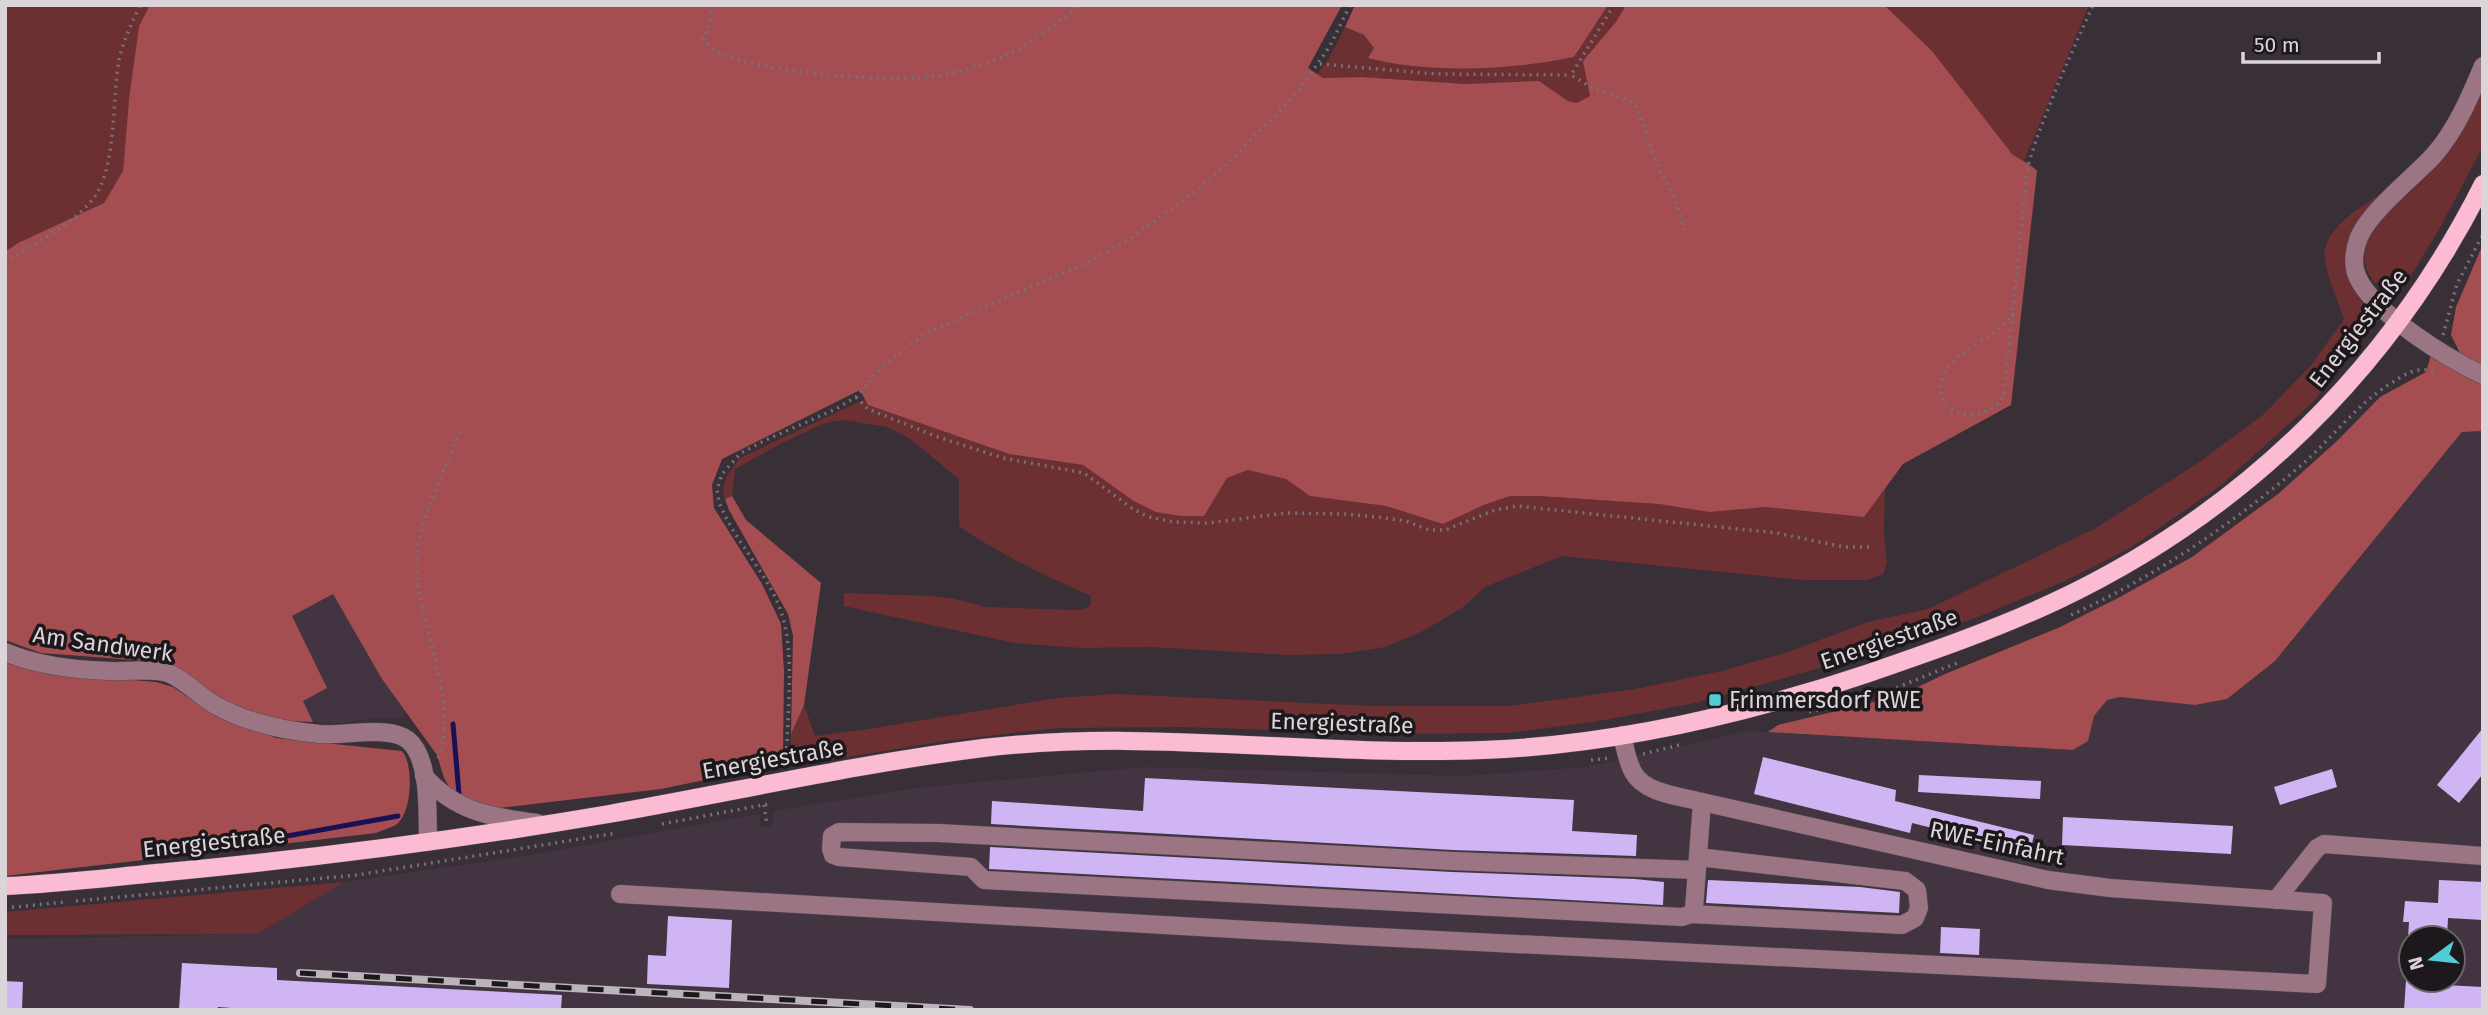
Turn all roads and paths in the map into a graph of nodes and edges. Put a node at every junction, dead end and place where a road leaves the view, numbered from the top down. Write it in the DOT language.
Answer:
graph roads {
  1 [pos="140,5"];
  2 [pos="713,5"];
  3 [pos="1080,5"];
  4 [pos="1350,5"];
  5 [pos="1614,5"];
  6 [pos="2093,5"];
  7 [pos="1320,64"];
  8 [pos="2483,66"];
  9 [pos="1571,75"];
  10 [pos="2483,184"];
  11 [pos="1686,234"];
  12 [pos="2483,234"];
  13 [pos="5,263"];
  14 [pos="2014,313"];
  15 [pos="2398,322"];
  16 [pos="2433,348"];
  17 [pos="2483,375"];
  18 [pos="856,397"];
  19 [pos="461,428"];
  20 [pos="1874,547"];
  21 [pos="5,652"];
  22 [pos="1622,735"];
  23 [pos="424,776"];
  24 [pos="787,782"];
  25 [pos="1702,802"];
  26 [pos="764,805"];
  27 [pos="546,824"];
  28 [pos="767,825"];
  29 [pos="428,842"];
  30 [pos="2483,856"];
  31 [pos="1698,864"];
  32 [pos="5,886"];
  33 [pos="620,894"];
  34 [pos="2276,900"];
  35 [pos="1691,914"];
  1 -- 13 [label="path"];
  2 -- 3 [label="path"];
  4 -- 7 [label="path"];
  5 -- 9 [label="path"];
  6 -- 14 [label="path"];
  7 -- 9 [label="path"];
  7 -- 18 [label="path"];
  8 -- 15 [label="street"];
  9 -- 11 [label="path"];
  10 -- 15 [label="main road, Energiestraße"];
  12 -- 16 [label="path"];
  14 -- 14 [label="path"];
  15 -- 16 [label="street"];
  15 -- 22 [label="main road, Energiestraße"];
  16 -- 17 [label="street"];
  18 -- 20 [label="path"];
  18 -- 24 [label="path"];
  19 -- 23 [label="path"];
  21 -- 23 [label="street, Am Sandwerk"];
  22 -- 24 [label="main road, Energiestraße"];
  22 -- 25 [label="street, RWE-Einfahrt"];
  23 -- 27 [label="street"];
  23 -- 29 [label="street, Am Sandwerk"];
  24 -- 27 [label="main road, Energiestraße"];
  25 -- 31 [label="street"];
  25 -- 34 [label="street, RWE-Einfahrt"];
  26 -- 28 [label="path"];
  27 -- 29 [label="main road, Energiestraße"];
  29 -- 32 [label="main road, Energiestraße"];
  30 -- 34 [label="street"];
  31 -- 35 [label="street"];
  31 -- 35 [label="street"];
  31 -- 35 [label="street"];
  33 -- 34 [label="street, RWE-Einfahrt"];
}
